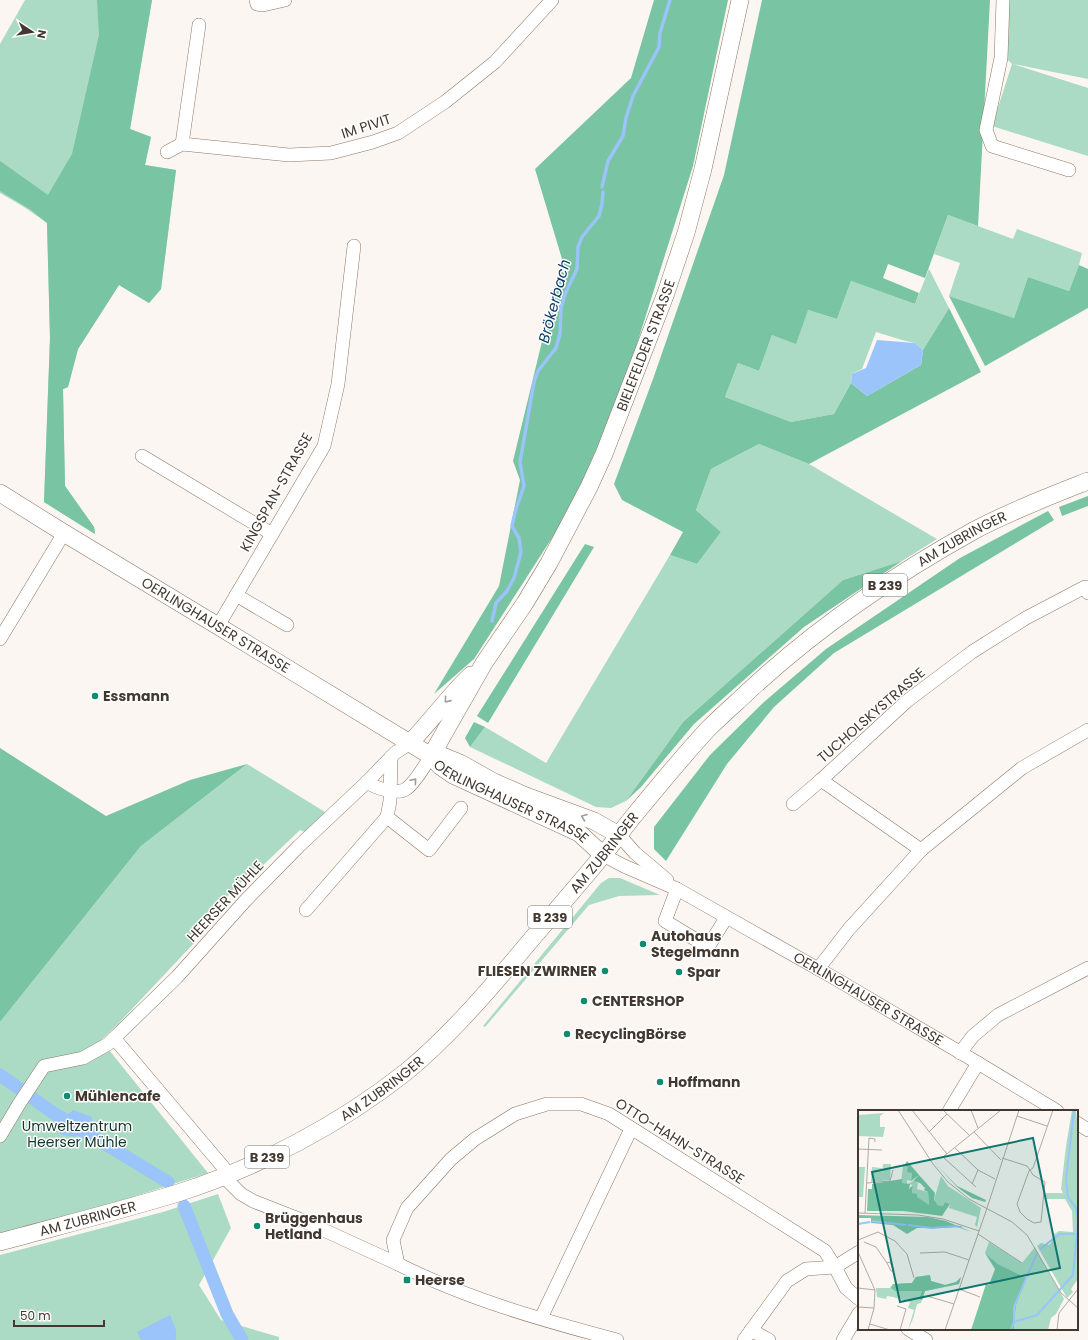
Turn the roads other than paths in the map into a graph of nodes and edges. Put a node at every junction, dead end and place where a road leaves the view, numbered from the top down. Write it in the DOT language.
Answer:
graph roads {
  1 [pos="256,0"];
  2 [pos="285,0"];
  3 [pos="552,0"];
  4 [pos="740,0"];
  5 [pos="1003,0"];
  6 [pos="200,25"];
  7 [pos="182,144"];
  8 [pos="167,152"];
  9 [pos="1069,170"];
  10 [pos="354,246"];
  11 [pos="142,456"];
  12 [pos="1088,481"];
  13 [pos="1,495"];
  14 [pos="64,533"];
  15 [pos="272,534"];
  16 [pos="1087,590"];
  17 [pos="236,595"];
  18 [pos="286,625"];
  19 [pos="218,626"];
  20 [pos="0,639"];
  21 [pos="484,663"];
  22 [pos="1088,730"];
  23 [pos="410,743"];
  24 [pos="431,756"];
  25 [pos="391,757"];
  26 [pos="821,780"];
  27 [pos="367,782"];
  28 [pos="390,791"];
  29 [pos="793,804"];
  30 [pos="461,808"];
  31 [pos="387,817"];
  32 [pos="619,835"];
  33 [pos="920,850"];
  34 [pos="603,855"];
  35 [pos="677,889"];
  36 [pos="306,910"];
  37 [pos="726,918"];
  38 [pos="1088,968"];
  39 [pos="818,969"];
  40 [pos="111,1041"];
  41 [pos="960,1053"];
  42 [pos="978,1063"];
  43 [pos="950,1110"];
  44 [pos="1055,1110"];
  45 [pos="1078,1124"];
  46 [pos="631,1129"];
  47 [pos="1088,1130"];
  48 [pos="0,1136"];
  49 [pos="226,1175"];
  50 [pos="0,1242"];
  51 [pos="858,1253"];
  52 [pos="398,1264"];
  53 [pos="836,1267"];
  54 [pos="858,1298"];
  55 [pos="858,1315"];
  56 [pos="541,1318"];
  57 [pos="910,1330"];
  58 [pos="748,1335"];
  59 [pos="617,1340"];
  60 [pos="769,1340"];
  61 [pos="842,1340"];
  62 [pos="926,1340"];
  1 -- 2 [label="street"];
  3 -- 7 [label="street, IM PIVIT"];
  4 -- 21 [label="main road, BIELEFELDER STRASSE"];
  5 -- 9 [label="street"];
  6 -- 7 [label="street"];
  7 -- 8 [label="street"];
  10 -- 15 [label="street, KINGSPAN-STRASSE"];
  11 -- 15 [label="street"];
  12 -- 32 [label="main road, AM ZUBRINGER / B 239"];
  13 -- 14 [label="main road, OERLINGHAUSER STRASSE"];
  14 -- 19 [label="main road, OERLINGHAUSER STRASSE"];
  14 -- 20 [label="street"];
  15 -- 17 [label="street, KINGSPAN-STRASSE"];
  16 -- 26 [label="street, TUCHOLSKYSTRASSE"];
  17 -- 18 [label="street"];
  17 -- 19 [label="street, KINGSPAN-STRASSE"];
  19 -- 23 [label="main road, OERLINGHAUSER STRASSE"];
  21 -- 23 [label="main road, BIELEFELDER STRASSE, one-way"];
  21 -- 24 [label="main road, BIELEFELDER STRASSE"];
  22 -- 33 [label="street"];
  23 -- 24 [label="main road, OERLINGHAUSER STRASSE"];
  23 -- 25 [label="street, HEERSER MÜHLE"];
  28 -- 24 [label="street, one-way"];
  32 -- 24 [label="main road, OERLINGHAUSER STRASSE, one-way"];
  24 -- 34 [label="main road, OERLINGHAUSER STRASSE"];
  25 -- 27 [label="street, HEERSER MÜHLE"];
  25 -- 28 [label="street"];
  26 -- 29 [label="street, TUCHOLSKYSTRASSE"];
  26 -- 33 [label="street, TUCHOLSKYSTRASSE"];
  27 -- 28 [label="street"];
  27 -- 40 [label="street, HEERSER MÜHLE"];
  28 -- 31 [label="street"];
  30 -- 31 [label="street"];
  31 -- 36 [label="street"];
  32 -- 34 [label="main road, AM ZUBRINGER / B 239"];
  32 -- 35 [label="street, OERLINGHAUSER STRASSE"];
  33 -- 39 [label="street"];
  34 -- 35 [label="street, OERLINGHAUSER STRASSE"];
  34 -- 49 [label="main road, AM ZUBRINGER / B 239"];
  35 -- 37 [label="street, OERLINGHAUSER STRASSE"];
  35 -- 37 [label="street"];
  37 -- 39 [label="street, OERLINGHAUSER STRASSE"];
  38 -- 41 [label="street"];
  39 -- 41 [label="street, OERLINGHAUSER STRASSE"];
  40 -- 48 [label="street, HEERSER MÜHLE"];
  40 -- 49 [label="street"];
  41 -- 42 [label="street, OERLINGHAUSER STRASSE"];
  42 -- 43 [label="street"];
  42 -- 44 [label="street, OERLINGHAUSER STRASSE"];
  45 -- 47 [label="street"];
  46 -- 52 [label="street, OTTO-HAHN-STRASSE"];
  46 -- 53 [label="street, OTTO-HAHN-STRASSE"];
  46 -- 56 [label="street"];
  49 -- 50 [label="main road, AM ZUBRINGER / B 239"];
  49 -- 52 [label="street"];
  51 -- 53 [label="street"];
  52 -- 56 [label="street"];
  53 -- 54 [label="street, OTTO-HAHN-STRASSE"];
  53 -- 58 [label="street"];
  55 -- 61 [label="street"];
  56 -- 59 [label="street"];
  57 -- 62 [label="street"];
  58 -- 60 [label="street"];
}
